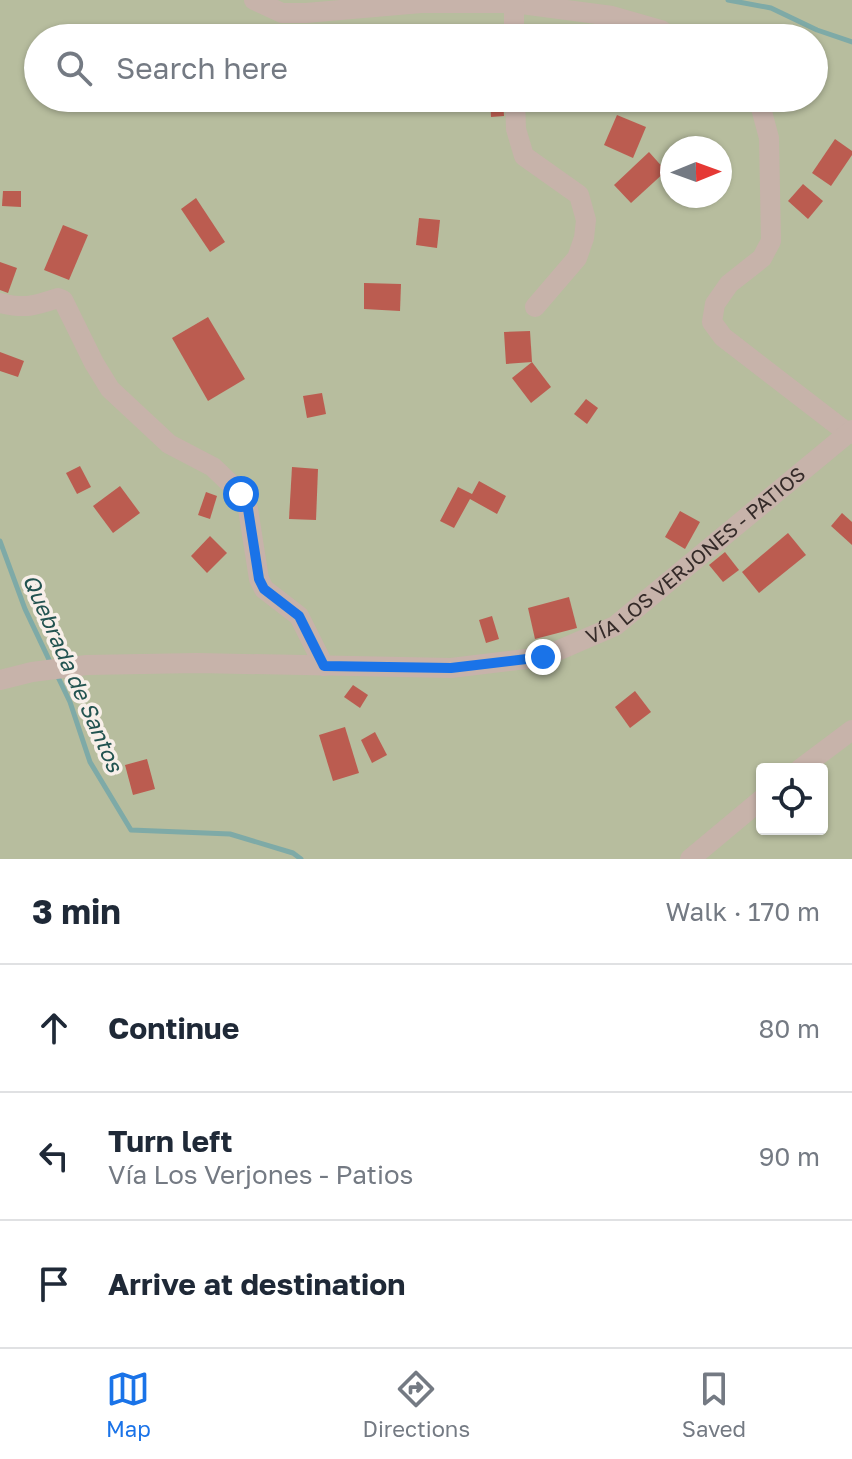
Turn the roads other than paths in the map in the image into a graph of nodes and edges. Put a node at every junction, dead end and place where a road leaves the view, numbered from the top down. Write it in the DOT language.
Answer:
graph roads {
  1 [pos="254,0"];
  2 [pos="514,3"];
  3 [pos="514,24"];
  4 [pos="640,24"];
  5 [pos="515,112"];
  6 [pos="762,112"];
  7 [pos="0,303"];
  8 [pos="535,307"];
  9 [pos="850,432"];
  10 [pos="324,666"];
  11 [pos="0,680"];
  12 [pos="852,730"];
  13 [pos="808,763"];
  14 [pos="756,804"];
  15 [pos="690,859"];
  1 -- 2 [label="street"];
  2 -- 3 [label="street"];
  2 -- 4 [label="street"];
  5 -- 8 [label="street"];
  6 -- 9 [label="street"];
  7 -- 10 [label="street"];
  9 -- 10 [label="street, VÍA LOS VERJONES - PATIOS"];
  10 -- 11 [label="street, VÍA LOS VERJONES - PATIOS"];
  12 -- 13 [label="street"];
  14 -- 15 [label="street"];
}
